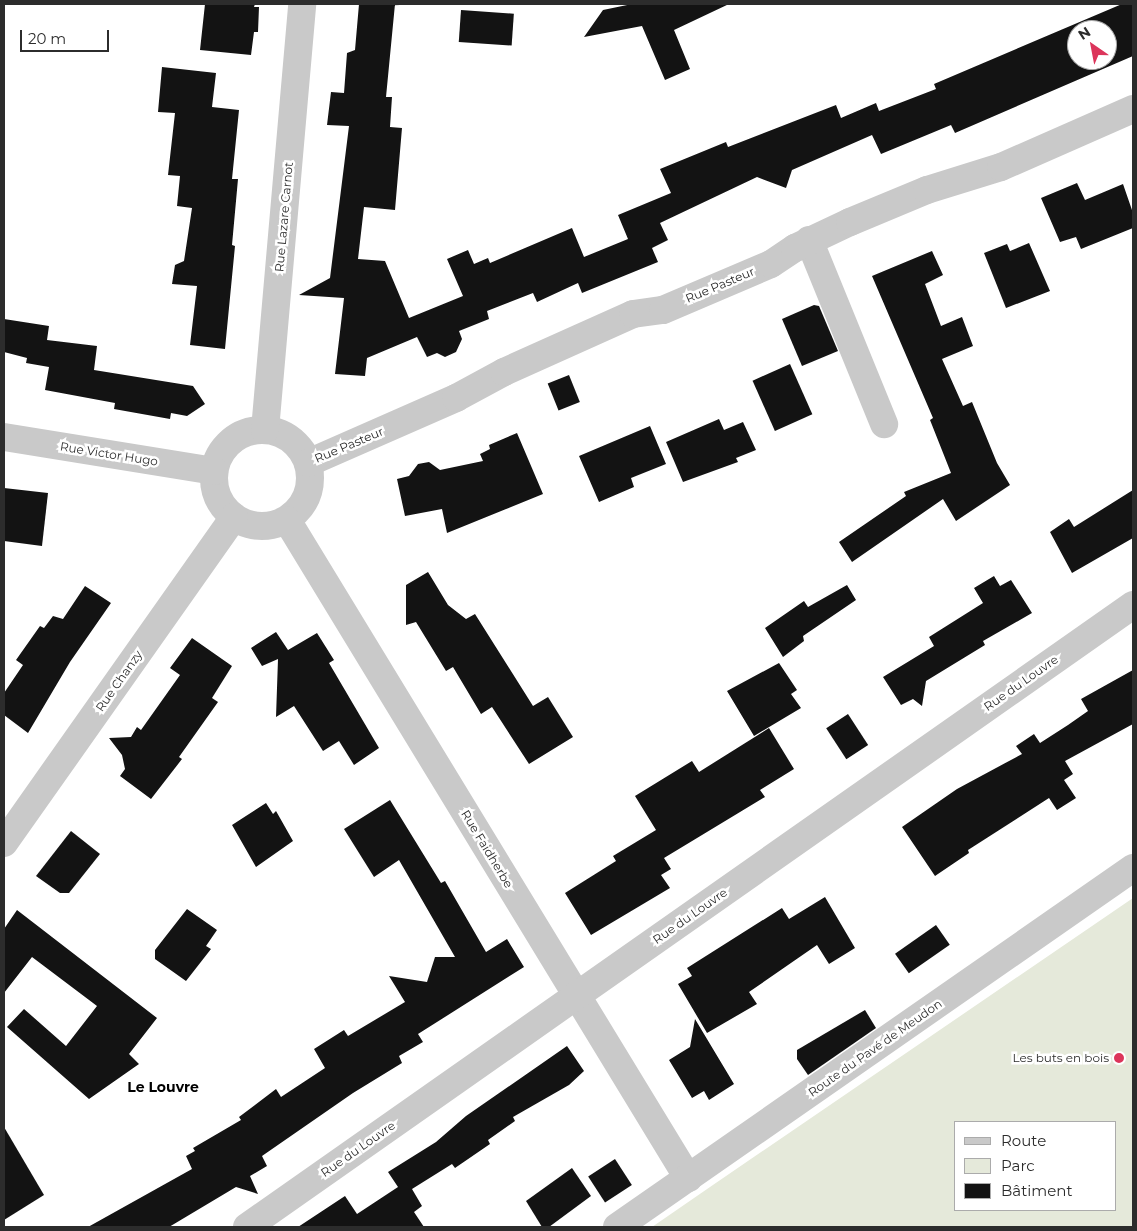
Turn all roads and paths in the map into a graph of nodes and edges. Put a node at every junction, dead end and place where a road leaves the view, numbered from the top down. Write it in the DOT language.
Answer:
graph roads {
  1 [pos="302,4"];
  2 [pos="1133,109"];
  3 [pos="809,240"];
  4 [pos="884,424"];
  5 [pos="265,430"];
  6 [pos="4,437"];
  7 [pos="308,463"];
  8 [pos="214,471"];
  9 [pos="234,518"];
  10 [pos="287,520"];
  11 [pos="1133,605"];
  12 [pos="4,843"];
  13 [pos="1133,868"];
  14 [pos="576,997"];
  15 [pos="688,1178"];
  16 [pos="247,1227"];
  17 [pos="617,1227"];
  1 -- 5 [label="street, Rue Lazare Carnot"];
  2 -- 3 [label="street, Rue Pasteur"];
  3 -- 4 [label="street"];
  3 -- 7 [label="street, Rue Pasteur"];
  5 -- 7 [label="street"];
  5 -- 8 [label="street"];
  6 -- 8 [label="street, Rue Victor Hugo"];
  7 -- 10 [label="street"];
  8 -- 9 [label="street"];
  9 -- 10 [label="street"];
  9 -- 12 [label="street, Rue Chanzy"];
  10 -- 14 [label="street, Rue Faidherbe"];
  11 -- 14 [label="street, Rue du Louvre"];
  13 -- 15 [label="street, Route du Pavé de Meudon"];
  14 -- 15 [label="street, Rue Faidherbe"];
  14 -- 16 [label="street, Rue du Louvre"];
  15 -- 17 [label="street, Route du Pavé de Meudon"];
}
